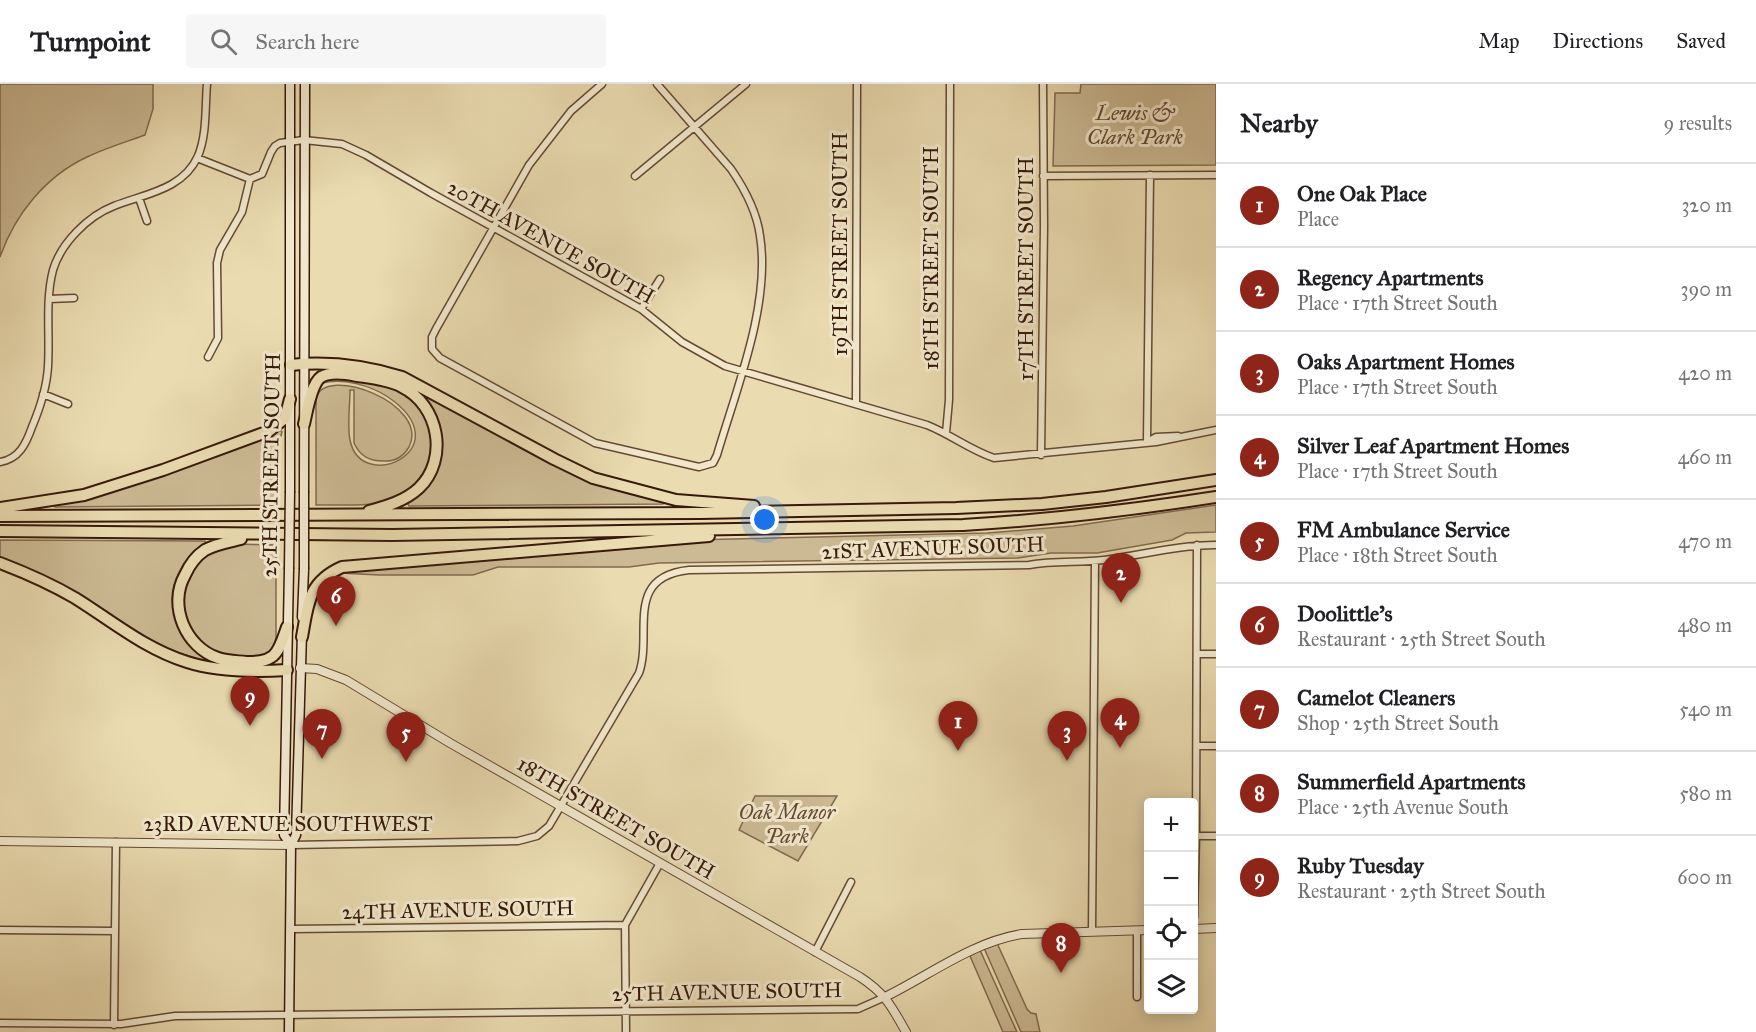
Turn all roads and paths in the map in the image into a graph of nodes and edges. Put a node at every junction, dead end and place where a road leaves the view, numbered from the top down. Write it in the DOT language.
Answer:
graph roads {
  1 [pos="207,84"];
  2 [pos="290,84"];
  3 [pos="305,84"];
  4 [pos="602,84"];
  5 [pos="657,84"];
  6 [pos="746,84"];
  7 [pos="857,84"];
  8 [pos="950,84"];
  9 [pos="1043,84"];
  10 [pos="694,127"];
  11 [pos="304,140"];
  12 [pos="289,141"];
  13 [pos="197,158"];
  14 [pos="1150,175"];
  15 [pos="1216,175"];
  16 [pos="635,176"];
  17 [pos="1043,176"];
  18 [pos="250,179"];
  19 [pos="139,198"];
  20 [pos="147,221"];
  21 [pos="493,227"];
  22 [pos="660,279"];
  23 [pos="74,298"];
  24 [pos="49,299"];
  25 [pos="641,309"];
  26 [pos="208,357"];
  27 [pos="304,363"];
  28 [pos="291,365"];
  29 [pos="742,371"];
  30 [pos="43,394"];
  31 [pos="290,399"];
  32 [pos="856,403"];
  33 [pos="68,404"];
  34 [pos="304,424"];
  35 [pos="1216,430"];
  36 [pos="946,433"];
  37 [pos="1147,442"];
  38 [pos="1041,455"];
  39 [pos="0,462"];
  40 [pos="1216,480"];
  41 [pos="1216,496"];
  42 [pos="0,508"];
  43 [pos="824,511"];
  44 [pos="356,515"];
  45 [pos="0,516"];
  46 [pos="799,528"];
  47 [pos="0,531"];
  48 [pos="270,534"];
  49 [pos="1197,545"];
  50 [pos="1216,545"];
  51 [pos="1095,561"];
  52 [pos="0,563"];
  53 [pos="655,586"];
  54 [pos="287,627"];
  55 [pos="302,637"];
  56 [pos="1197,654"];
  57 [pos="1216,654"];
  58 [pos="300,668"];
  59 [pos="287,670"];
  60 [pos="1197,746"];
  61 [pos="1216,746"];
  62 [pos="1196,798"];
  63 [pos="561,807"];
  64 [pos="1198,836"];
  65 [pos="1216,836"];
  66 [pos="0,841"];
  67 [pos="116,842"];
  68 [pos="291,845"];
  69 [pos="1196,852"];
  70 [pos="660,863"];
  71 [pos="851,882"];
  72 [pos="1194,906"];
  73 [pos="625,925"];
  74 [pos="1216,928"];
  75 [pos="291,929"];
  76 [pos="1198,929"];
  77 [pos="0,930"];
  78 [pos="1144,930"];
  79 [pos="115,931"];
  80 [pos="1092,931"];
  81 [pos="1137,931"];
  82 [pos="815,952"];
  83 [pos="885,997"];
  84 [pos="1137,997"];
  85 [pos="626,1011"];
  86 [pos="290,1016"];
  87 [pos="0,1023"];
  88 [pos="114,1024"];
  89 [pos="289,1032"];
  90 [pos="626,1032"];
  91 [pos="906,1032"];
  1 -- 13 [label="street"];
  2 -- 12 [label="main road, 25TH STREET SOUTH"];
  3 -- 11 [label="main road, 25TH STREET SOUTH"];
  4 -- 21 [label="street"];
  5 -- 10 [label="street"];
  6 -- 10 [label="street"];
  7 -- 32 [label="street, 19TH STREET SOUTH"];
  8 -- 36 [label="street, 18TH STREET SOUTH"];
  9 -- 17 [label="street, 17TH STREET SOUTH"];
  10 -- 16 [label="street"];
  10 -- 29 [label="street"];
  11 -- 12 [label="street, 20TH AVENUE SOUTH"];
  11 -- 21 [label="street, 20TH AVENUE SOUTH"];
  11 -- 27 [label="main road, 25TH STREET SOUTH"];
  12 -- 18 [label="street"];
  12 -- 28 [label="main road, 25TH STREET SOUTH"];
  13 -- 18 [label="street"];
  13 -- 19 [label="street"];
  14 -- 15 [label="street"];
  14 -- 17 [label="street"];
  14 -- 37 [label="street"];
  17 -- 38 [label="street, 17TH STREET SOUTH"];
  18 -- 26 [label="street"];
  19 -- 20 [label="street"];
  19 -- 24 [label="street"];
  21 -- 25 [label="street, 20TH AVENUE SOUTH"];
  21 -- 29 [label="street"];
  22 -- 25 [label="street"];
  23 -- 24 [label="street"];
  24 -- 30 [label="street"];
  25 -- 29 [label="street, 20TH AVENUE SOUTH"];
  27 -- 28 [label="highway"];
  27 -- 34 [label="main road, 25TH STREET SOUTH"];
  27 -- 43 [label="highway"];
  28 -- 31 [label="main road, 25TH STREET SOUTH"];
  29 -- 32 [label="street, 20TH AVENUE SOUTH"];
  30 -- 33 [label="street"];
  30 -- 39 [label="street"];
  31 -- 42 [label="highway"];
  31 -- 54 [label="main road, 25TH STREET SOUTH, bridge"];
  32 -- 36 [label="street, 20TH AVENUE SOUTH"];
  34 -- 44 [label="highway"];
  34 -- 55 [label="main road, 25TH STREET SOUTH, bridge"];
  35 -- 37 [label="street, 20TH AVENUE SOUTH"];
  36 -- 38 [label="street, 20TH AVENUE SOUTH"];
  37 -- 38 [label="street, 20TH AVENUE SOUTH"];
  40 -- 43 [label="highway"];
  41 -- 46 [label="highway"];
  43 -- 44 [label="highway"];
  44 -- 45 [label="highway"];
  46 -- 48 [label="highway"];
  46 -- 55 [label="highway"];
  47 -- 48 [label="highway"];
  48 -- 54 [label="highway"];
  49 -- 50 [label="street, 21ST AVENUE SOUTH"];
  49 -- 51 [label="street, 21ST AVENUE SOUTH"];
  49 -- 56 [label="street"];
  51 -- 53 [label="street, 21ST AVENUE SOUTH"];
  51 -- 80 [label="street"];
  52 -- 59 [label="highway"];
  53 -- 63 [label="street, 23RD AVENUE SOUTHWEST"];
  54 -- 59 [label="main road, 25TH STREET SOUTH"];
  55 -- 58 [label="main road, 25TH STREET SOUTH"];
  56 -- 57 [label="street"];
  56 -- 60 [label="street"];
  58 -- 59 [label="main road, 18TH STREET SOUTH"];
  58 -- 63 [label="street, 18TH STREET SOUTH"];
  58 -- 68 [label="main road, 25TH STREET SOUTH"];
  59 -- 68 [label="main road, 25TH STREET SOUTH"];
  60 -- 61 [label="street"];
  60 -- 62 [label="street"];
  63 -- 68 [label="street, 23RD AVENUE SOUTHWEST"];
  63 -- 70 [label="street, 18TH STREET SOUTH"];
  64 -- 65 [label="street"];
  66 -- 67 [label="street, 23RD AVENUE SOUTHWEST"];
  67 -- 68 [label="street, 23RD AVENUE SOUTHWEST"];
  67 -- 79 [label="street"];
  68 -- 75 [label="main road, 25TH STREET SOUTH"];
  69 -- 72 [label="street"];
  70 -- 73 [label="street"];
  70 -- 82 [label="street, 18TH STREET SOUTH"];
  71 -- 82 [label="street"];
  73 -- 75 [label="street, 24TH AVENUE SOUTH"];
  73 -- 85 [label="street"];
  74 -- 76 [label="street"];
  75 -- 86 [label="main road, 25TH STREET SOUTH"];
  77 -- 79 [label="street"];
  78 -- 81 [label="street, 25TH AVENUE SOUTH"];
  79 -- 88 [label="street"];
  80 -- 81 [label="street, 25TH AVENUE SOUTH"];
  80 -- 83 [label="street, 25TH AVENUE SOUTH"];
  81 -- 84 [label="street"];
  82 -- 83 [label="street, 18TH STREET SOUTH"];
  83 -- 85 [label="street, 25TH AVENUE SOUTH"];
  83 -- 91 [label="street, 18TH STREET SOUTH"];
  85 -- 86 [label="street, 25TH AVENUE SOUTH"];
  85 -- 90 [label="street"];
  86 -- 88 [label="street, 25TH AVENUE SOUTH"];
  86 -- 89 [label="main road, 25TH STREET SOUTH"];
  87 -- 88 [label="street, 25TH AVENUE SOUTH"];
}
